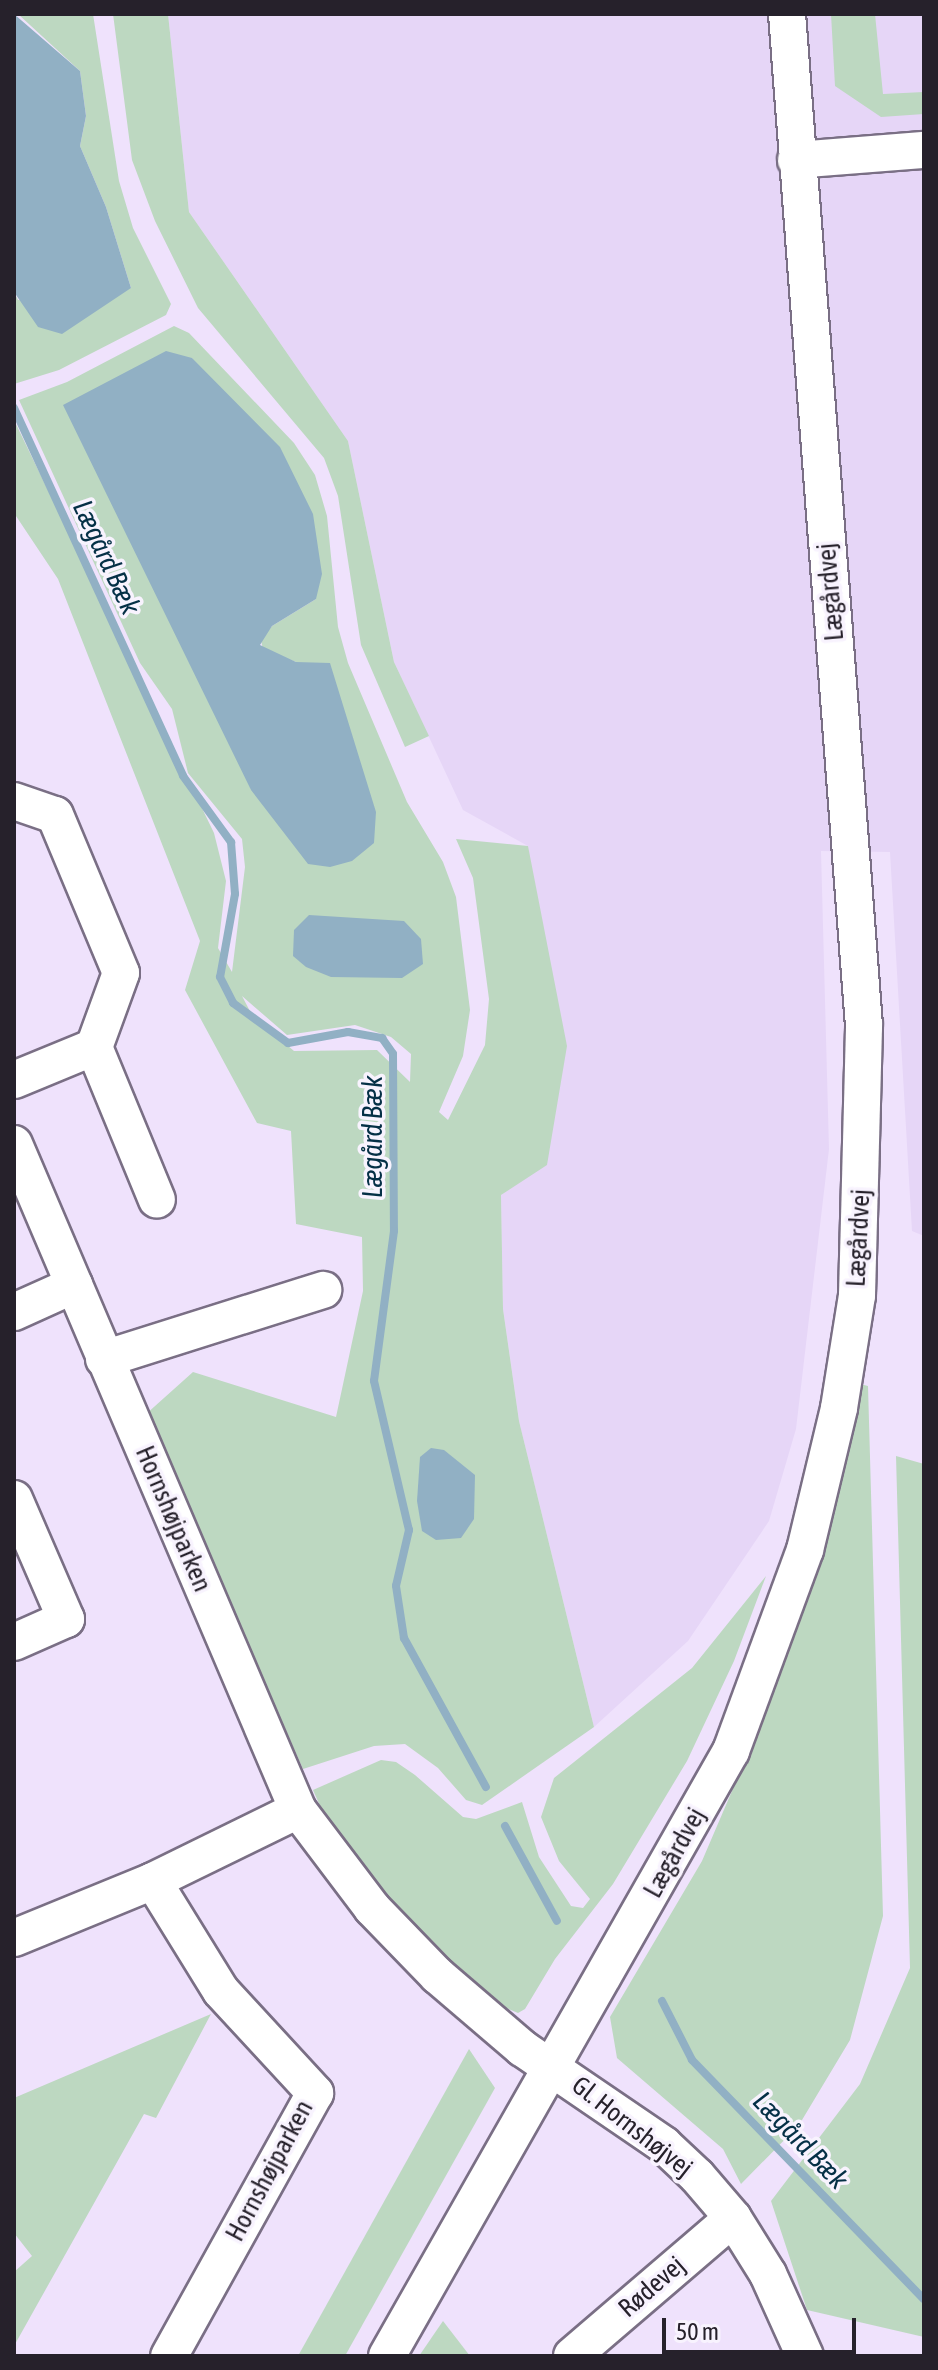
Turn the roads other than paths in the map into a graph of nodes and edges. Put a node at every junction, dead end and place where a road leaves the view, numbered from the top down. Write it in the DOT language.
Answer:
graph roads {
  1 [pos="787,14"];
  2 [pos="924,150"];
  3 [pos="796,160"];
  4 [pos="14,801"];
  5 [pos="94,1047"];
  6 [pos="14,1080"];
  7 [pos="14,1144"];
  8 [pos="157,1200"];
  9 [pos="74,1285"];
  10 [pos="323,1290"];
  11 [pos="14,1312"];
  12 [pos="104,1359"];
  13 [pos="14,1499"];
  14 [pos="14,1642"];
  15 [pos="298,1810"];
  16 [pos="153,1881"];
  17 [pos="14,1938"];
  18 [pos="552,2067"];
  19 [pos="733,2218"];
  20 [pos="169,2356"];
  21 [pos="387,2356"];
  22 [pos="572,2356"];
  23 [pos="805,2356"];
  1 -- 3 [label="street, Lægårdvej"];
  2 -- 3 [label="street"];
  3 -- 18 [label="street, Lægårdvej"];
  4 -- 5 [label="street"];
  5 -- 6 [label="street"];
  5 -- 8 [label="street"];
  7 -- 9 [label="street, Hornshøjparken"];
  9 -- 11 [label="street"];
  9 -- 12 [label="street, Hornshøjparken"];
  10 -- 12 [label="street"];
  12 -- 15 [label="street, Hornshøjparken"];
  13 -- 14 [label="street"];
  15 -- 16 [label="street"];
  15 -- 18 [label="street, Hornshøjparken"];
  16 -- 17 [label="street"];
  16 -- 20 [label="street, Hornshøjparken"];
  18 -- 19 [label="street, Gl. Hornshøjvej"];
  18 -- 21 [label="street, Lægårdvej"];
  19 -- 22 [label="street, Rødevej"];
  19 -- 23 [label="street, Gl. Hornshøjvej"];
}
